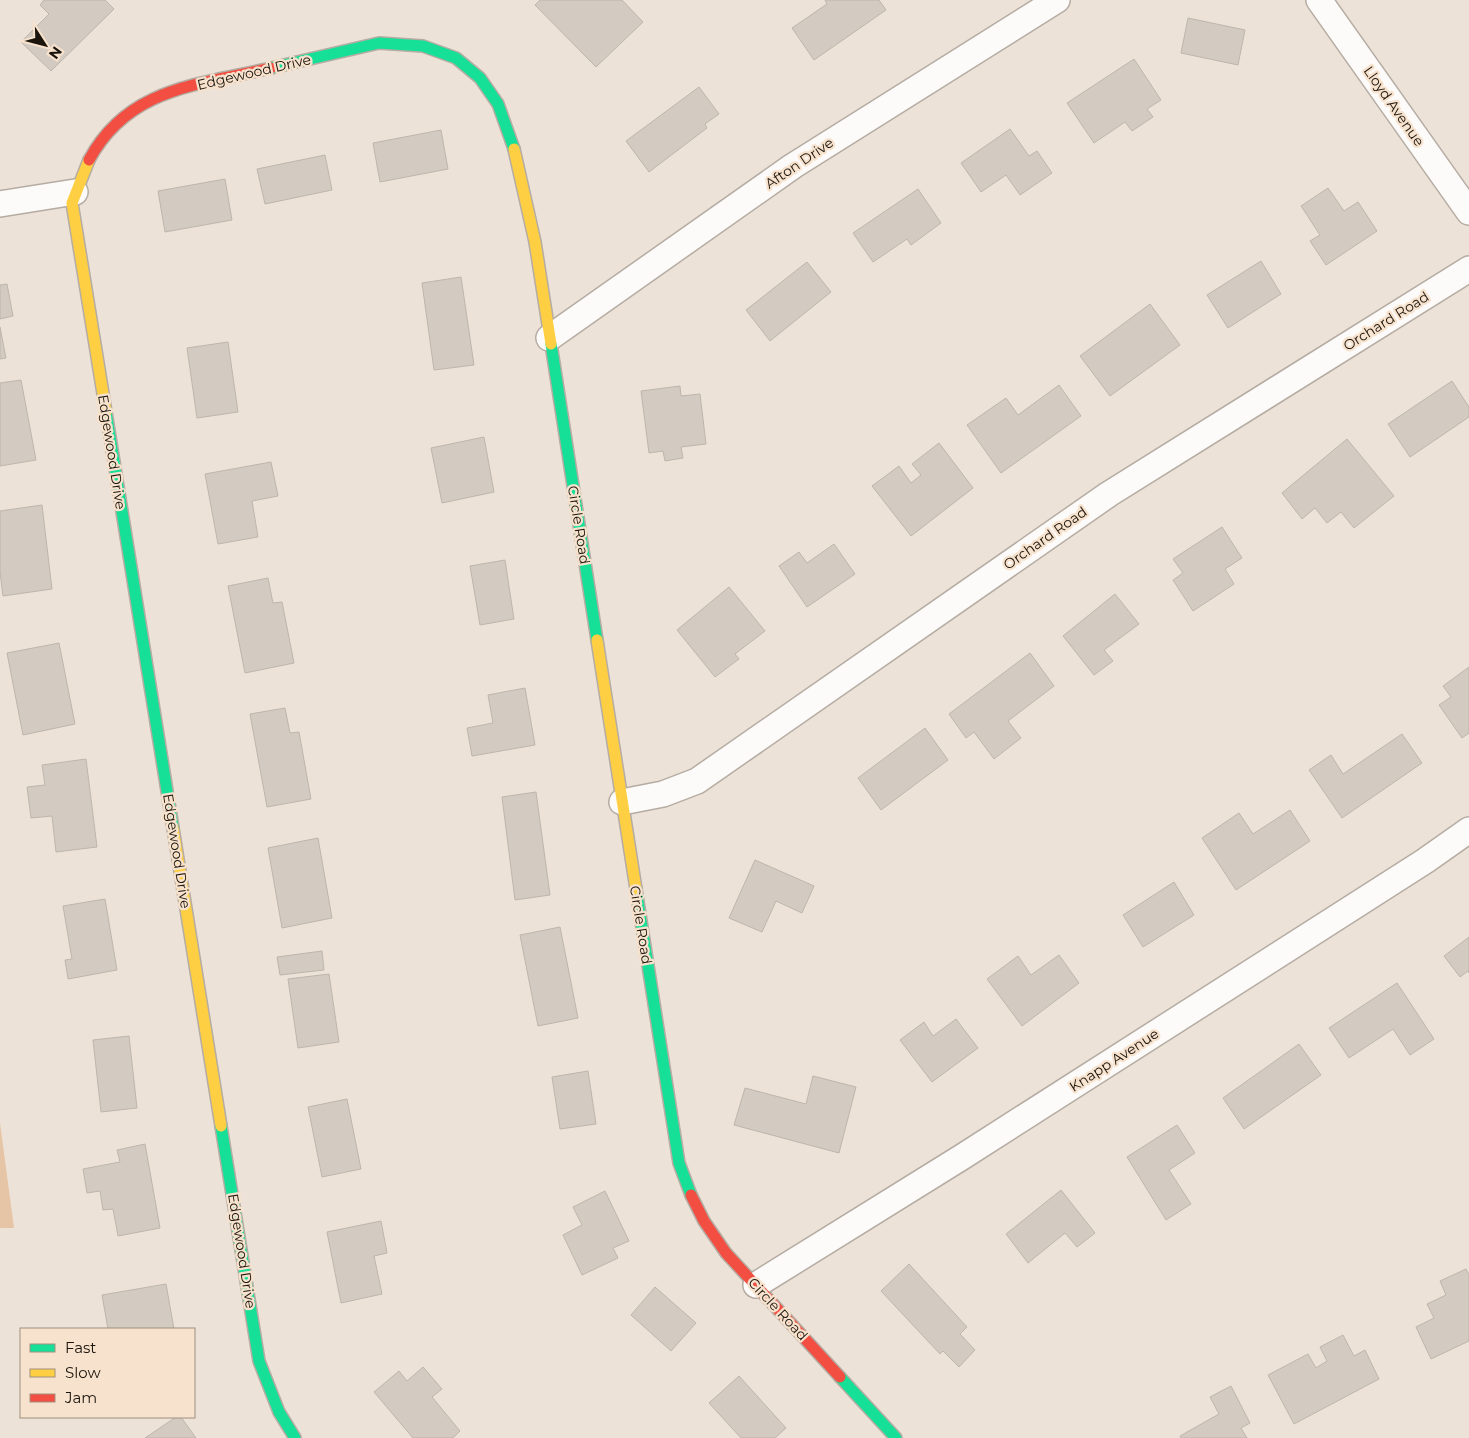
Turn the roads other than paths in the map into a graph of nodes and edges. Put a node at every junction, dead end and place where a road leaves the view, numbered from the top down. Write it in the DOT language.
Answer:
graph roads {
  1 [pos="1057,0"];
  2 [pos="1319,0"];
  3 [pos="75,192"];
  4 [pos="0,204"];
  5 [pos="1469,212"];
  6 [pos="1469,269"];
  7 [pos="549,338"];
  8 [pos="622,802"];
  9 [pos="1469,830"];
  10 [pos="756,1285"];
  11 [pos="295,1438"];
  12 [pos="896,1438"];
  1 -- 7 [label="street, Afton Drive"];
  2 -- 5 [label="street, Lloyd Avenue"];
  3 -- 4 [label="street"];
  3 -- 7 [label="street, Edgewood Drive"];
  3 -- 11 [label="street, Edgewood Drive"];
  6 -- 8 [label="street, Orchard Road"];
  7 -- 8 [label="street, Circle Road"];
  8 -- 10 [label="street, Circle Road"];
  9 -- 10 [label="street, Knapp Avenue"];
  10 -- 12 [label="street, Circle Road"];
}
